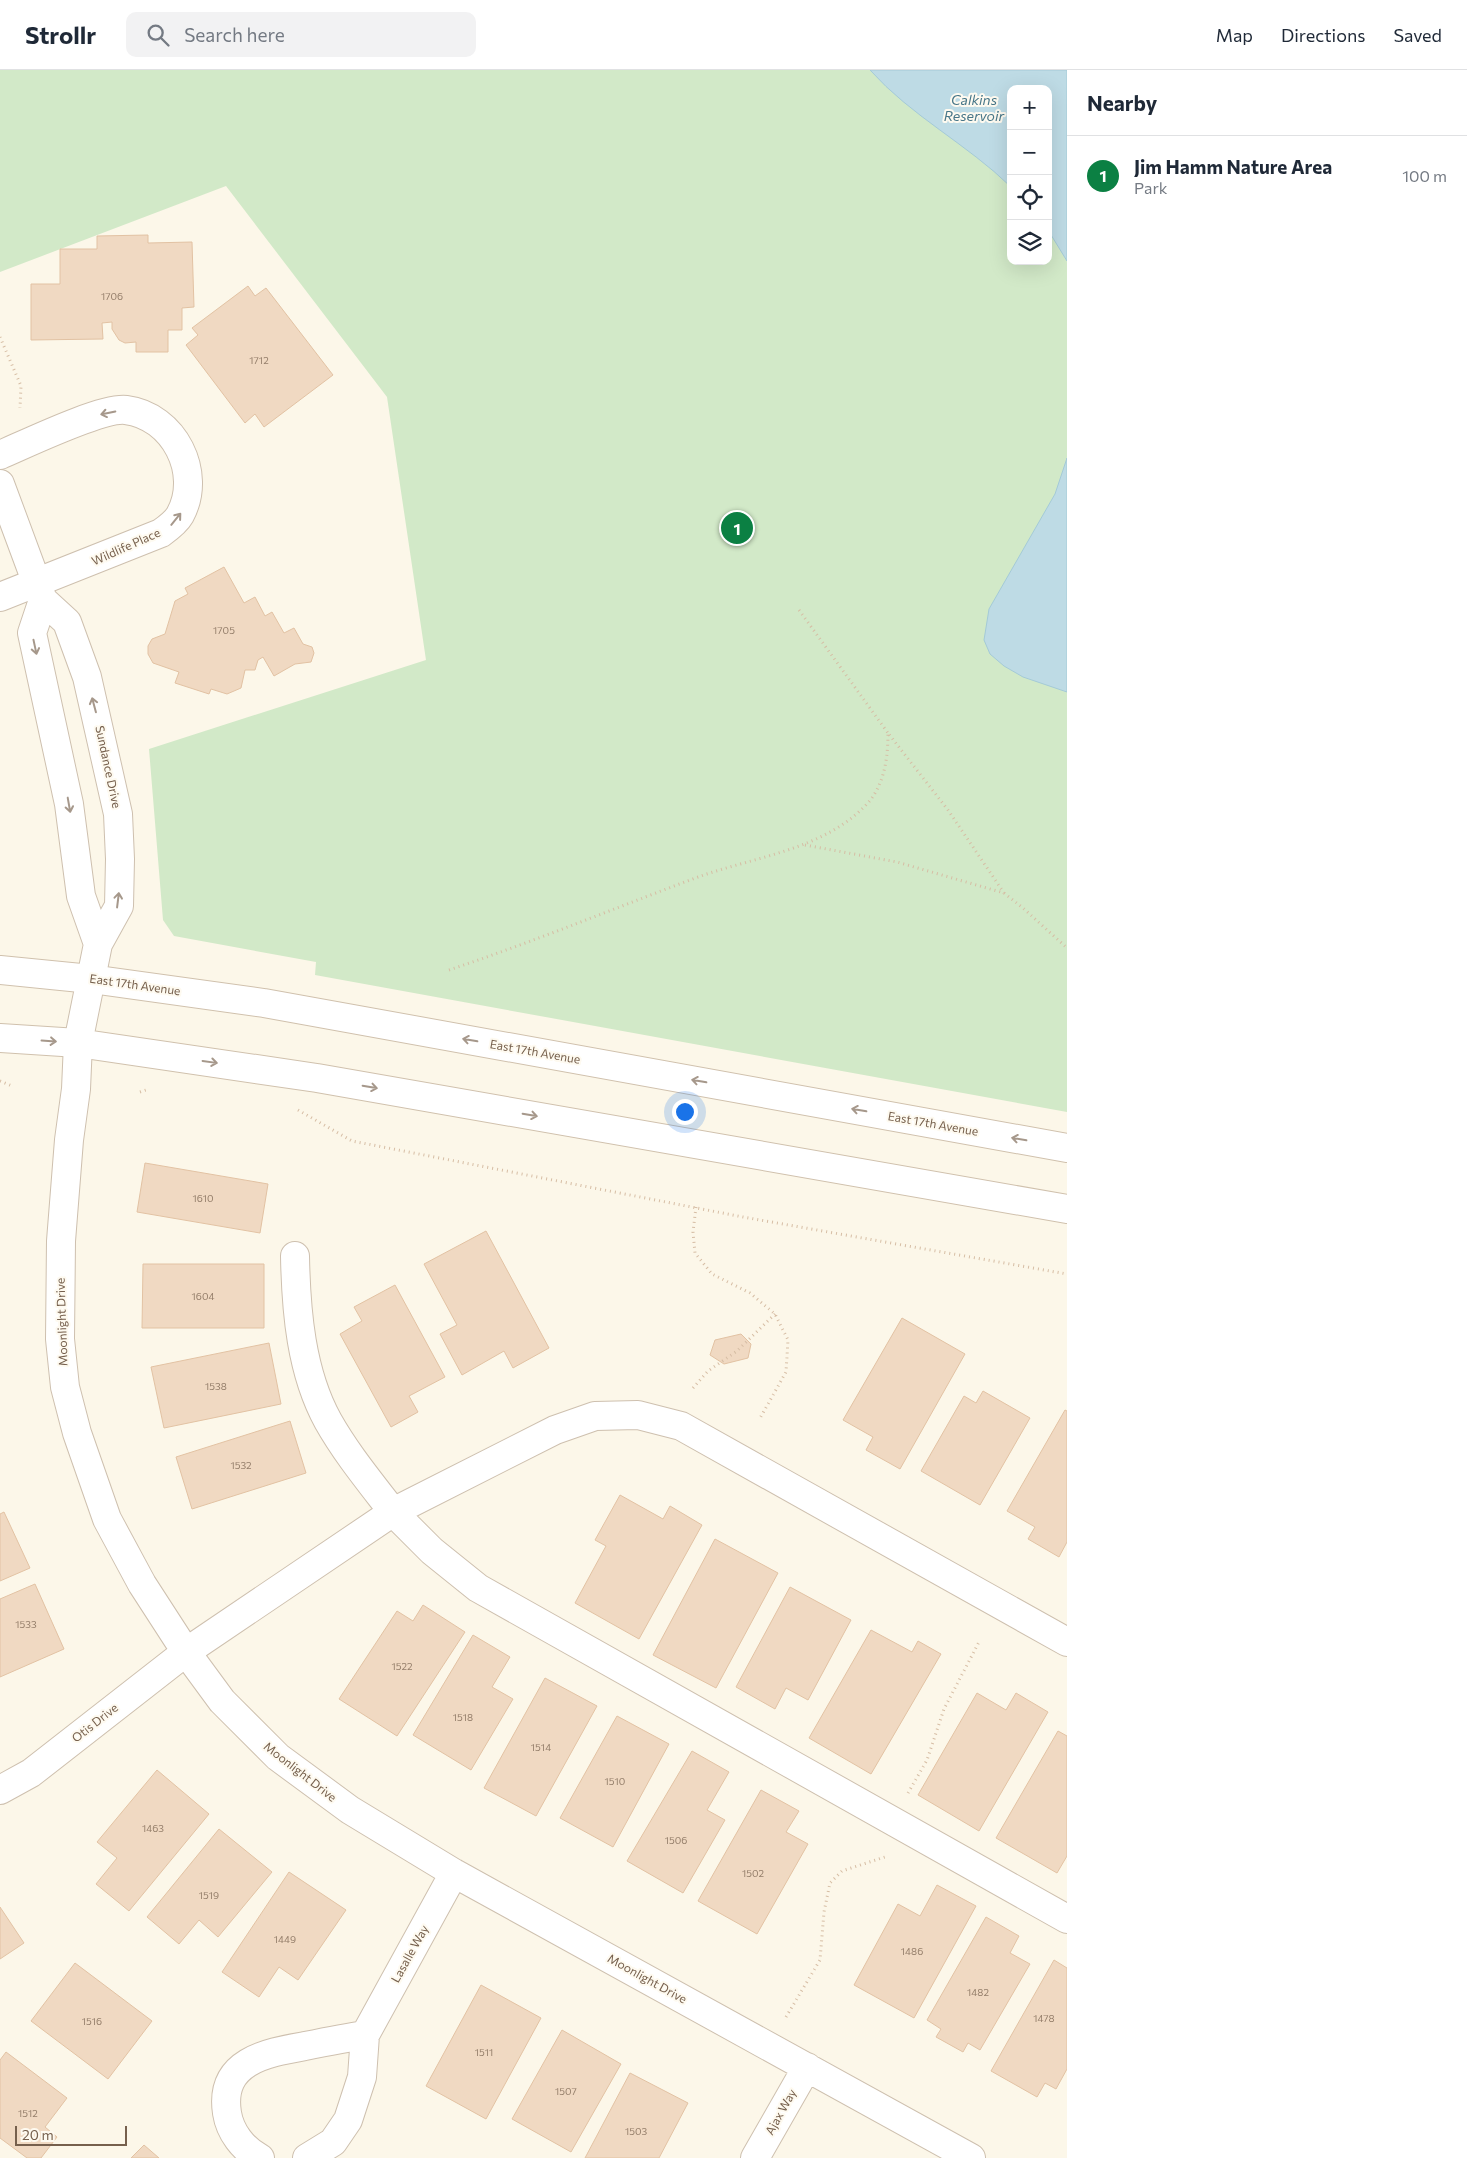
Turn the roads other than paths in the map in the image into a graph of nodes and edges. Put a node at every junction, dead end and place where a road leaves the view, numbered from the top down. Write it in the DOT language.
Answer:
graph roads {
  1 [pos="0,454"];
  2 [pos="0,484"];
  3 [pos="40,592"];
  4 [pos="0,597"];
  5 [pos="98,944"];
  6 [pos="0,970"];
  7 [pos="91,979"];
  8 [pos="0,1038"];
  9 [pos="78,1043"];
  10 [pos="1067,1148"];
  11 [pos="1067,1209"];
  12 [pos="294,1256"];
  13 [pos="393,1512"];
  14 [pos="1067,1642"];
  15 [pos="186,1652"];
  16 [pos="0,1790"];
  17 [pos="454,1873"];
  18 [pos="1067,1918"];
  19 [pos="366,2035"];
  20 [pos="806,2067"];
  21 [pos="260,2158"];
  22 [pos="307,2158"];
  23 [pos="755,2158"];
  24 [pos="971,2158"];
  3 -- 1 [label="street, Wildlife Place, one-way"];
  2 -- 3 [label="street, Sundance Drive"];
  3 -- 4 [label="street, Wildlife Place"];
  3 -- 5 [label="street, one-way"];
  5 -- 3 [label="street, Sundance Drive, one-way"];
  5 -- 7 [label="street, Sundance Drive"];
  6 -- 7 [label="street, East 17th Avenue"];
  7 -- 9 [label="street, Sundance Drive"];
  10 -- 7 [label="street, East 17th Avenue, one-way"];
  8 -- 9 [label="street, one-way"];
  9 -- 11 [label="street, one-way"];
  9 -- 15 [label="street, Moonlight Drive"];
  12 -- 13 [label="street"];
  13 -- 14 [label="street, Otis Drive"];
  13 -- 15 [label="street, Otis Drive"];
  13 -- 18 [label="street"];
  15 -- 16 [label="street, Otis Drive"];
  15 -- 17 [label="street, Moonlight Drive"];
  17 -- 19 [label="street, Lasalle Way"];
  17 -- 20 [label="street, Moonlight Drive"];
  19 -- 21 [label="street"];
  19 -- 22 [label="street"];
  20 -- 23 [label="street, Ajax Way"];
  20 -- 24 [label="street, Moonlight Drive"];
}
